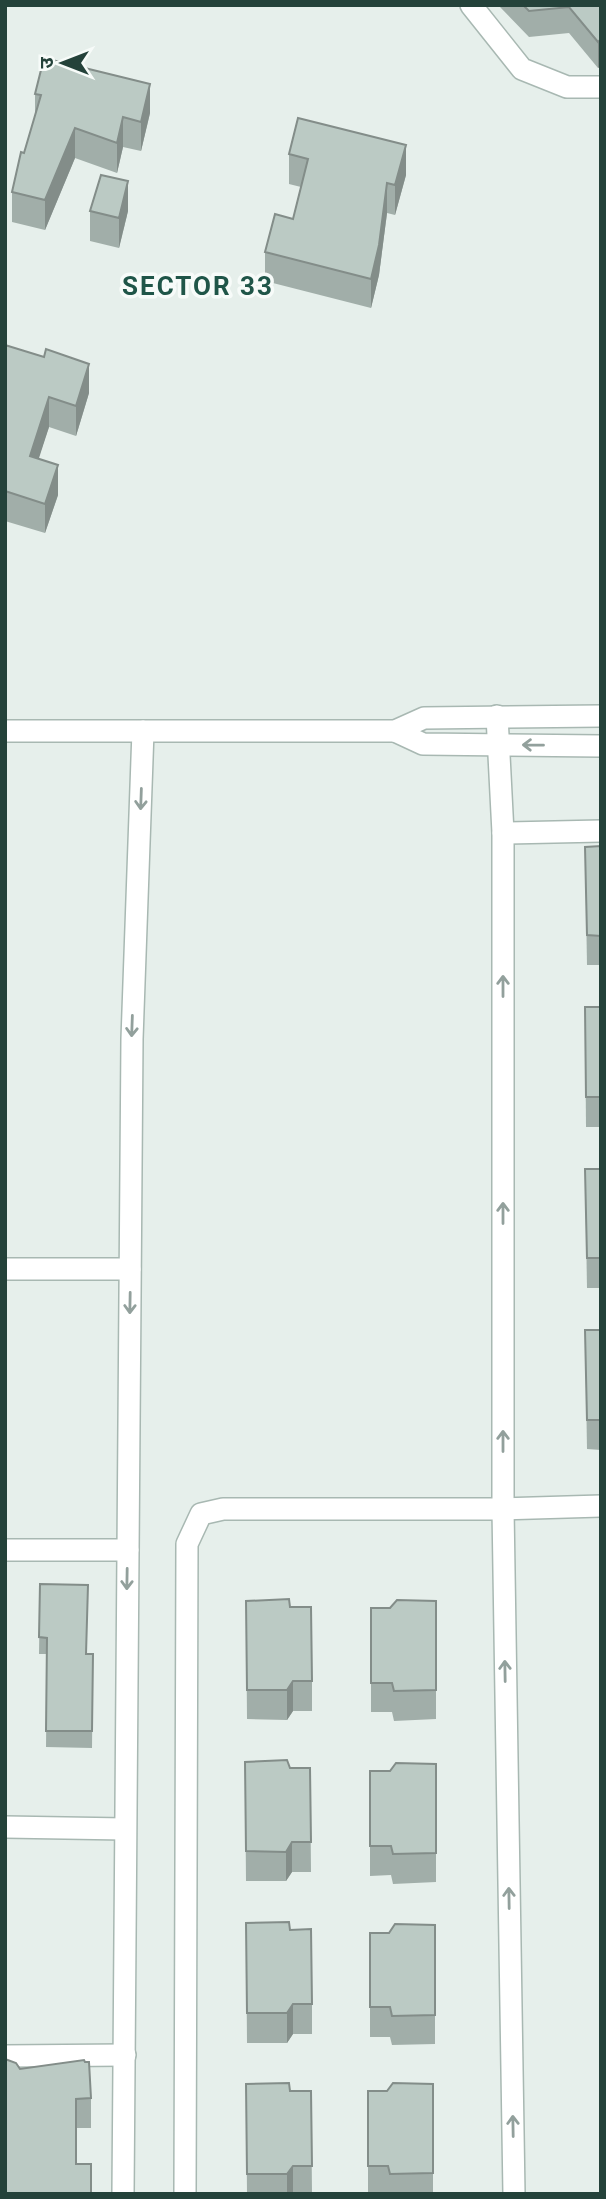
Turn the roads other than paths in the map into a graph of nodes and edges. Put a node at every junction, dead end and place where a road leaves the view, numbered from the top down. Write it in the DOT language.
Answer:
graph roads {
  1 [pos="471,5"];
  2 [pos="601,87"];
  3 [pos="496,716"];
  4 [pos="601,716"];
  5 [pos="5,731"];
  6 [pos="143,731"];
  7 [pos="395,731"];
  8 [pos="498,745"];
  9 [pos="601,746"];
  10 [pos="601,831"];
  11 [pos="503,833"];
  12 [pos="5,1269"];
  13 [pos="130,1269"];
  14 [pos="601,1506"];
  15 [pos="503,1509"];
  16 [pos="5,1550"];
  17 [pos="128,1550"];
  18 [pos="5,1827"];
  19 [pos="125,1829"];
  20 [pos="125,2055"];
  21 [pos="5,2056"];
  22 [pos="123,2194"];
  23 [pos="186,2194"];
  24 [pos="514,2194"];
  1 -- 2 [label="street"];
  3 -- 4 [label="street"];
  3 -- 7 [label="street"];
  3 -- 8 [label="street"];
  5 -- 6 [label="street"];
  6 -- 7 [label="street"];
  6 -- 13 [label="street, one-way"];
  7 -- 8 [label="street"];
  9 -- 8 [label="street, one-way"];
  8 -- 11 [label="street"];
  10 -- 11 [label="street"];
  15 -- 11 [label="street, one-way"];
  12 -- 13 [label="street"];
  13 -- 17 [label="street, one-way"];
  14 -- 15 [label="street"];
  15 -- 23 [label="street"];
  24 -- 15 [label="street, one-way"];
  16 -- 17 [label="street"];
  17 -- 19 [label="street, one-way"];
  18 -- 19 [label="street"];
  19 -- 20 [label="street"];
  20 -- 21 [label="street"];
  20 -- 22 [label="street"];
}
